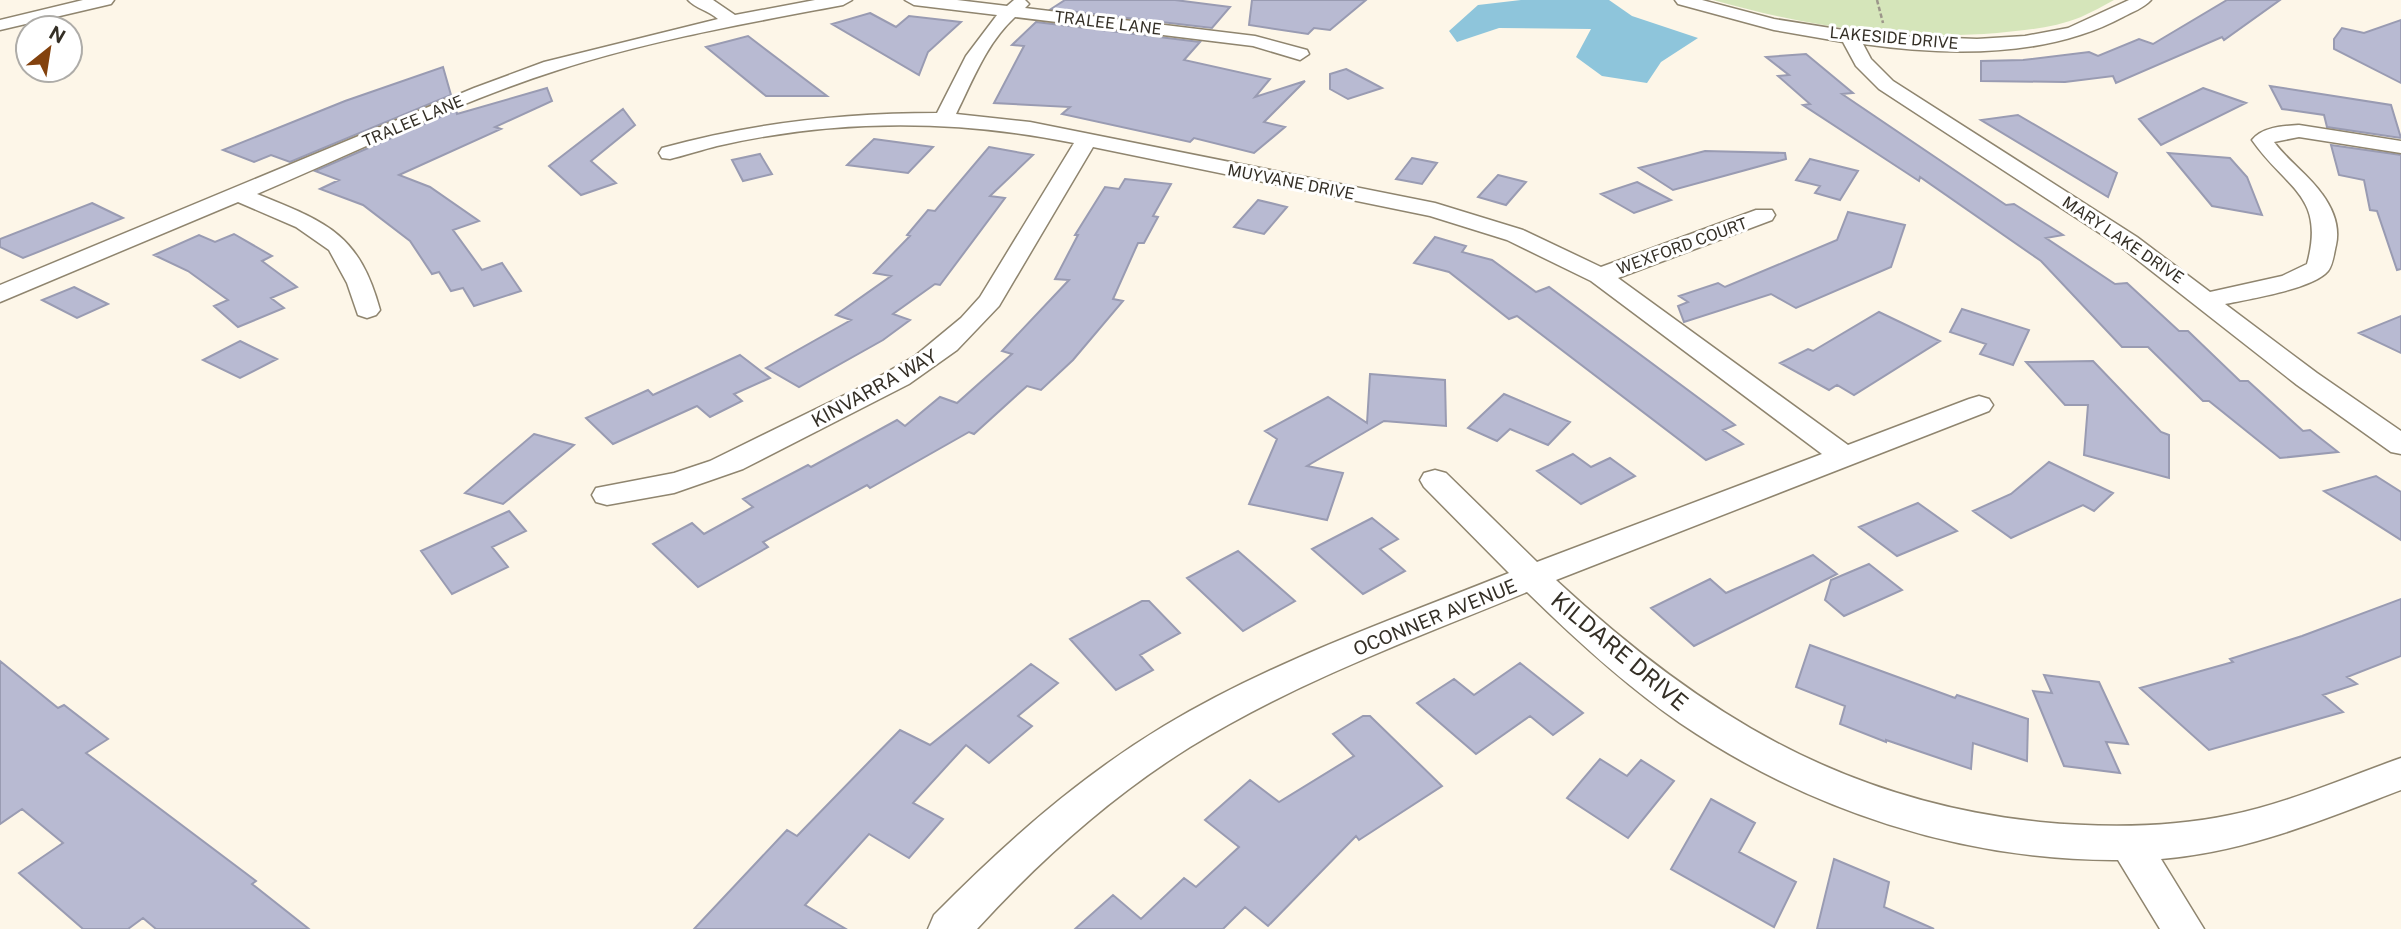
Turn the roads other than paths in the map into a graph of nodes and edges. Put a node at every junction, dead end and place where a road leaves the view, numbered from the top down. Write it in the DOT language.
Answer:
graph roads {
  1 [pos="106,0"];
  2 [pos="697,0"];
  3 [pos="843,0"];
  4 [pos="914,0"];
  5 [pos="1684,0"];
  6 [pos="2142,0"];
  7 [pos="1018,5"];
  8 [pos="731,21"];
  9 [pos="0,25"];
  10 [pos="1849,36"];
  11 [pos="1300,54"];
  12 [pos="944,119"];
  13 [pos="1086,141"];
  14 [pos="2401,147"];
  15 [pos="670,153"];
  16 [pos="238,194"];
  17 [pos="1764,215"];
  18 [pos="1600,276"];
  19 [pos="0,294"];
  20 [pos="2208,300"];
  21 [pos="366,310"];
  22 [pos="1979,405"];
  23 [pos="2401,445"];
  24 [pos="1845,457"];
  25 [pos="1435,480"];
  26 [pos="607,495"];
  27 [pos="1532,577"];
  28 [pos="2401,774"];
  29 [pos="2129,843"];
  30 [pos="949,929"];
  31 [pos="2183,929"];
  1 -- 9 [label="street"];
  2 -- 8 [label="street"];
  3 -- 8 [label="street, TRALEE LANE"];
  4 -- 7 [label="street, TRALEE LANE"];
  5 -- 10 [label="street, LAKESIDE DRIVE"];
  6 -- 10 [label="street, LAKESIDE DRIVE"];
  7 -- 11 [label="street, TRALEE LANE"];
  7 -- 12 [label="street"];
  8 -- 16 [label="street, TRALEE LANE"];
  10 -- 20 [label="street, MARY LAKE DRIVE"];
  12 -- 13 [label="street, MUYVANE DRIVE"];
  12 -- 15 [label="street, MUYVANE DRIVE"];
  13 -- 18 [label="street, MUYVANE DRIVE"];
  13 -- 26 [label="street, KINVARRA WAY"];
  14 -- 20 [label="street"];
  16 -- 19 [label="street, TRALEE LANE"];
  16 -- 21 [label="street"];
  17 -- 18 [label="street, WEXFORD COURT"];
  18 -- 24 [label="street, MUYVANE DRIVE"];
  20 -- 23 [label="street, MARY LAKE DRIVE"];
  22 -- 24 [label="street, OCONNER AVENUE"];
  24 -- 27 [label="street, OCONNER AVENUE"];
  25 -- 27 [label="street, KILDARE DRIVE"];
  27 -- 29 [label="street, KILDARE DRIVE"];
  27 -- 30 [label="street, OCONNER AVENUE"];
  28 -- 29 [label="street, KILDARE DRIVE"];
  29 -- 31 [label="street"];
}
